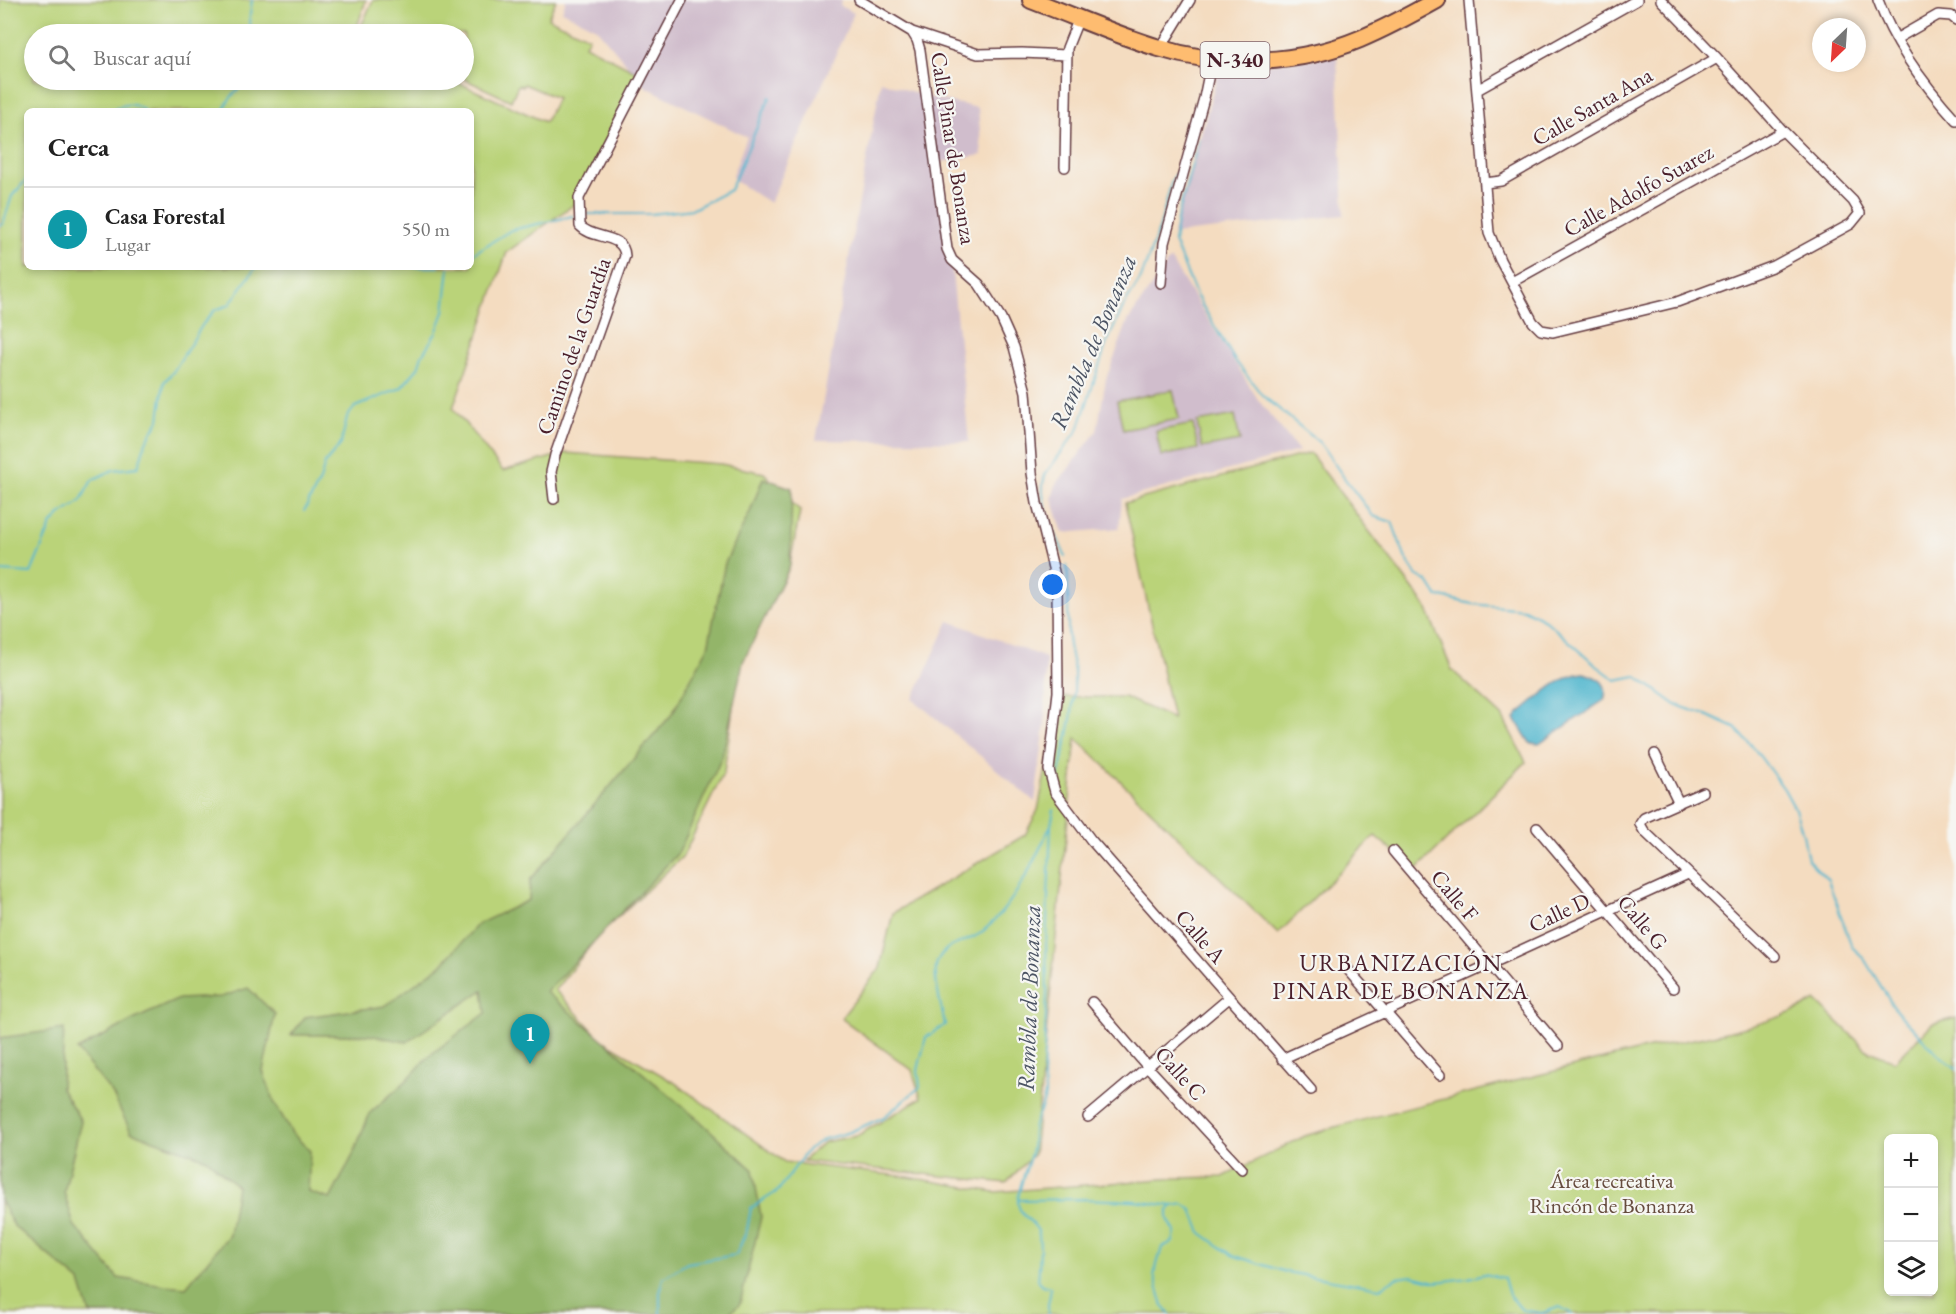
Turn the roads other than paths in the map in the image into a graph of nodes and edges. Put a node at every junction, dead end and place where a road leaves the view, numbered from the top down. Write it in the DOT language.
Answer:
graph roads {
  1 [pos="682,0"];
  2 [pos="859,0"];
  3 [pos="1031,0"];
  4 [pos="1190,0"];
  5 [pos="1437,0"];
  6 [pos="1469,0"];
  7 [pos="1637,0"];
  8 [pos="1661,0"];
  9 [pos="1878,0"];
  10 [pos="1078,18"];
  11 [pos="1956,20"];
  12 [pos="912,32"];
  13 [pos="1896,39"];
  14 [pos="1160,49"];
  15 [pos="1067,55"];
  16 [pos="1717,58"];
  17 [pos="1212,59"];
  18 [pos="1477,90"];
  19 [pos="1956,120"];
  20 [pos="1783,131"];
  21 [pos="1065,167"];
  22 [pos="1485,183"];
  23 [pos="1512,282"];
  24 [pos="1161,283"];
  25 [pos="554,499"];
  26 [pos="1654,754"];
  27 [pos="1703,792"];
  28 [pos="1679,803"];
  29 [pos="1065,807"];
  30 [pos="1537,828"];
  31 [pos="1393,851"];
  32 [pos="1688,874"];
  33 [pos="1609,911"];
  34 [pos="1775,956"];
  35 [pos="1345,966"];
  36 [pos="1489,966"];
  37 [pos="1673,988"];
  38 [pos="1229,998"];
  39 [pos="1092,1002"];
  40 [pos="1386,1013"];
  41 [pos="1558,1046"];
  42 [pos="1282,1059"];
  43 [pos="1148,1066"];
  44 [pos="1440,1075"];
  45 [pos="1311,1090"];
  46 [pos="1088,1117"];
  47 [pos="1242,1169"];
  1 -- 25 [label="street, Camino de la Guardia"];
  2 -- 12 [label="street, Calle Pinar de Bonanza"];
  3 -- 10 [label="highway, N-340"];
  4 -- 14 [label="street"];
  5 -- 17 [label="highway, N-340"];
  6 -- 18 [label="street"];
  7 -- 18 [label="street"];
  8 -- 16 [label="street"];
  9 -- 13 [label="street"];
  10 -- 14 [label="highway, N-340"];
  10 -- 15 [label="street"];
  11 -- 13 [label="street"];
  12 -- 15 [label="street"];
  12 -- 29 [label="street, Calle Pinar de Bonanza"];
  13 -- 19 [label="street"];
  14 -- 17 [label="highway, N-340"];
  15 -- 21 [label="street"];
  16 -- 20 [label="street"];
  16 -- 22 [label="street, Calle Santa Ana"];
  17 -- 24 [label="street"];
  18 -- 22 [label="street"];
  20 -- 23 [label="street, Calle Adolfo Suarez"];
  20 -- 23 [label="street"];
  22 -- 23 [label="street"];
  26 -- 28 [label="street"];
  27 -- 28 [label="street"];
  28 -- 32 [label="street"];
  29 -- 38 [label="street, Calle A"];
  30 -- 33 [label="street, Calle G"];
  31 -- 36 [label="street, Calle F"];
  32 -- 33 [label="street, Calle D"];
  32 -- 34 [label="street"];
  33 -- 36 [label="street, Calle D"];
  33 -- 37 [label="street, Calle G"];
  35 -- 40 [label="street"];
  36 -- 40 [label="street, Calle D"];
  36 -- 41 [label="street, Calle F"];
  38 -- 42 [label="street, Calle A"];
  38 -- 43 [label="street"];
  39 -- 43 [label="street, Calle C"];
  40 -- 42 [label="street, Calle D"];
  40 -- 44 [label="street"];
  42 -- 45 [label="street, Calle A"];
  43 -- 46 [label="street"];
  43 -- 47 [label="street, Calle C"];
}
